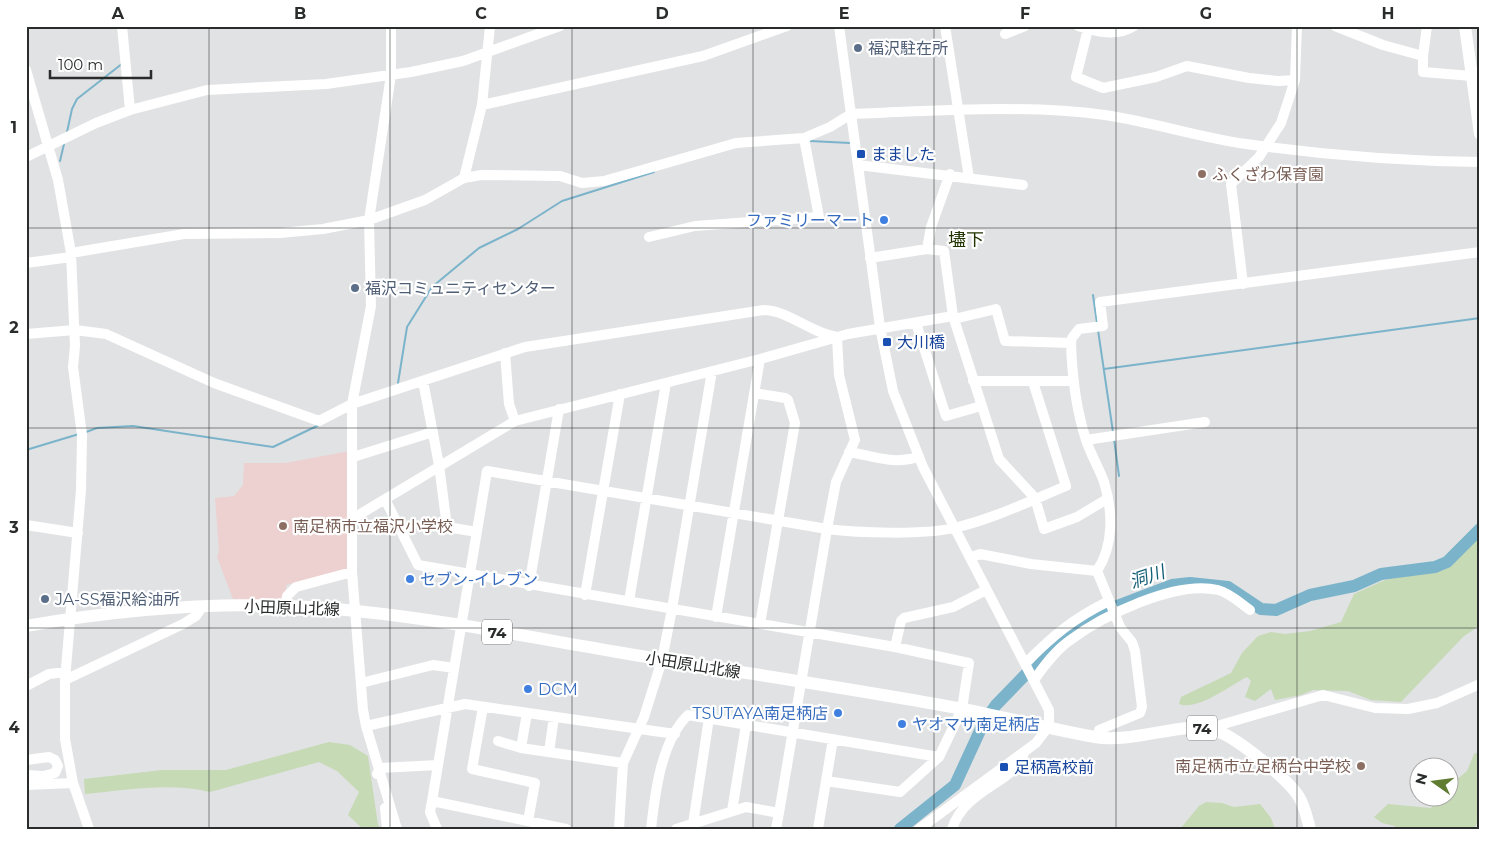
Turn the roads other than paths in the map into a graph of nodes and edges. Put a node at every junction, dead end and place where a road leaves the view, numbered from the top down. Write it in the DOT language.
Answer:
graph roads {
  1 [pos="122,26"];
  2 [pos="391,26"];
  3 [pos="490,26"];
  4 [pos="787,26"];
  5 [pos="839,26"];
  6 [pos="945,26"];
  7 [pos="1026,26"];
  8 [pos="1134,26"];
  9 [pos="1297,26"];
  10 [pos="1335,26"];
  11 [pos="1427,26"];
  12 [pos="1465,26"];
  13 [pos="558,27"];
  14 [pos="1083,28"];
  15 [pos="1006,34"];
  16 [pos="488,53"];
  17 [pos="1422,56"];
  18 [pos="26,70"];
  19 [pos="391,75"];
  20 [pos="1472,76"];
  21 [pos="1295,80"];
  22 [pos="482,105"];
  23 [pos="130,110"];
  24 [pos="957,110"];
  25 [pos="851,114"];
  26 [pos="1480,134"];
  27 [pos="804,141"];
  28 [pos="48,145"];
  29 [pos="1267,146"];
  30 [pos="26,157"];
  31 [pos="1480,162"];
  32 [pos="858,165"];
  33 [pos="950,174"];
  34 [pos="464,178"];
  35 [pos="969,178"];
  36 [pos="1023,185"];
  37 [pos="369,220"];
  38 [pos="649,237"];
  39 [pos="928,249"];
  40 [pos="1480,252"];
  41 [pos="71,255"];
  42 [pos="870,258"];
  43 [pos="26,263"];
  44 [pos="1243,284"];
  45 [pos="953,317"];
  46 [pos="916,323"];
  47 [pos="880,328"];
  48 [pos="75,330"];
  49 [pos="26,334"];
  50 [pos="837,337"];
  51 [pos="1071,343"];
  52 [pos="506,353"];
  53 [pos="760,359"];
  54 [pos="712,371"];
  55 [pos="973,380"];
  56 [pos="423,381"];
  57 [pos="1072,381"];
  58 [pos="1033,382"];
  59 [pos="666,383"];
  60 [pos="754,393"];
  61 [pos="620,394"];
  62 [pos="352,404"];
  63 [pos="981,406"];
  64 [pos="559,409"];
  65 [pos="515,421"];
  66 [pos="1205,422"];
  67 [pos="433,432"];
  68 [pos="1086,440"];
  69 [pos="849,452"];
  70 [pos="354,457"];
  71 [pos="918,457"];
  72 [pos="439,465"];
  73 [pos="548,482"];
  74 [pos="604,491"];
  75 [pos="647,498"];
  76 [pos="1036,498"];
  77 [pos="385,499"];
  78 [pos="1108,499"];
  79 [pos="690,504"];
  80 [pos="734,511"];
  81 [pos="352,519"];
  82 [pos="778,521"];
  83 [pos="26,525"];
  84 [pos="953,528"];
  85 [pos="827,529"];
  86 [pos="477,532"];
  87 [pos="78,533"];
  88 [pos="970,558"];
  89 [pos="1097,571"];
  90 [pos="352,572"];
  91 [pos="470,576"];
  92 [pos="529,586"];
  93 [pos="986,590"];
  94 [pos="585,595"];
  95 [pos="1109,601"];
  96 [pos="628,602"];
  97 [pos="285,606"];
  98 [pos="202,607"];
  99 [pos="672,609"];
  100 [pos="355,610"];
  101 [pos="1250,610"];
  102 [pos="1114,614"];
  103 [pos="716,617"];
  104 [pos="69,619"];
  105 [pos="760,624"];
  106 [pos="26,626"];
  107 [pos="463,626"];
  108 [pos="809,632"];
  109 [pos="895,647"];
  110 [pos="662,660"];
  111 [pos="1025,664"];
  112 [pos="454,668"];
  113 [pos="65,676"];
  114 [pos="1033,680"];
  115 [pos="800,682"];
  116 [pos="362,683"];
  117 [pos="1480,684"];
  118 [pos="26,686"];
  119 [pos="483,707"];
  120 [pos="447,708"];
  121 [pos="963,709"];
  122 [pos="527,713"];
  123 [pos="554,717"];
  124 [pos="710,718"];
  125 [pos="746,725"];
  126 [pos="366,726"];
  127 [pos="1049,726"];
  128 [pos="1210,728"];
  129 [pos="638,729"];
  130 [pos="792,732"];
  131 [pos="675,734"];
  132 [pos="1099,738"];
  133 [pos="832,739"];
  134 [pos="498,741"];
  135 [pos="522,748"];
  136 [pos="549,752"];
  137 [pos="1025,752"];
  138 [pos="940,757"];
  139 [pos="26,760"];
  140 [pos="623,764"];
  141 [pos="438,765"];
  142 [pos="380,768"];
  143 [pos="26,775"];
  144 [pos="72,779"];
  145 [pos="826,781"];
  146 [pos="26,785"];
  147 [pos="432,801"];
  148 [pos="732,811"];
  149 [pos="779,813"];
  150 [pos="715,817"];
  151 [pos="528,821"];
  152 [pos="692,824"];
  153 [pos="88,829"];
  154 [pos="387,829"];
  155 [pos="397,829"];
  156 [pos="438,829"];
  157 [pos="566,829"];
  158 [pos="619,829"];
  159 [pos="651,829"];
  160 [pos="676,829"];
  161 [pos="715,829"];
  162 [pos="776,829"];
  163 [pos="818,829"];
  164 [pos="920,829"];
  165 [pos="952,829"];
  166 [pos="1310,829"];
  1 -- 23 [label="street"];
  2 -- 19 [label="street"];
  3 -- 16 [label="street"];
  4 -- 22 [label="street"];
  5 -- 25 [label="street"];
  6 -- 24 [label="street"];
  7 -- 15 [label="street"];
  8 -- 14 [label="street"];
  9 -- 21 [label="street"];
  10 -- 17 [label="street"];
  11 -- 17 [label="street"];
  12 -- 20 [label="main road"];
  13 -- 16 [label="street"];
  14 -- 21 [label="street"];
  16 -- 19 [label="street"];
  16 -- 22 [label="street"];
  17 -- 20 [label="street"];
  18 -- 28 [label="street"];
  19 -- 23 [label="street"];
  19 -- 37 [label="street"];
  20 -- 26 [label="main road"];
  21 -- 29 [label="street"];
  22 -- 34 [label="street"];
  23 -- 28 [label="street"];
  24 -- 25 [label="street"];
  24 -- 29 [label="street"];
  24 -- 35 [label="street"];
  25 -- 27 [label="street"];
  25 -- 32 [label="street"];
  27 -- 34 [label="street"];
  27 -- 38 [label="street"];
  28 -- 30 [label="street"];
  28 -- 41 [label="street"];
  29 -- 31 [label="street"];
  29 -- 44 [label="street"];
  32 -- 33 [label="street"];
  32 -- 42 [label="street"];
  33 -- 35 [label="street"];
  33 -- 39 [label="street"];
  34 -- 37 [label="street"];
  35 -- 36 [label="street"];
  37 -- 41 [label="street"];
  37 -- 62 [label="street"];
  39 -- 42 [label="street"];
  39 -- 45 [label="street"];
  40 -- 44 [label="street"];
  41 -- 43 [label="street"];
  41 -- 48 [label="street"];
  42 -- 47 [label="street"];
  44 -- 51 [label="street"];
  45 -- 46 [label="street"];
  45 -- 51 [label="street"];
  45 -- 55 [label="street"];
  46 -- 47 [label="street"];
  46 -- 63 [label="street"];
  47 -- 50 [label="street"];
  47 -- 71 [label="street"];
  48 -- 49 [label="street"];
  48 -- 62 [label="street"];
  48 -- 87 [label="street"];
  50 -- 52 [label="street"];
  50 -- 53 [label="street"];
  50 -- 69 [label="street"];
  51 -- 57 [label="street"];
  52 -- 56 [label="street"];
  52 -- 65 [label="street"];
  53 -- 54 [label="street"];
  53 -- 60 [label="street"];
  54 -- 59 [label="street"];
  54 -- 79 [label="street"];
  55 -- 58 [label="street"];
  55 -- 63 [label="street"];
  56 -- 62 [label="street"];
  56 -- 67 [label="street"];
  57 -- 58 [label="street"];
  57 -- 68 [label="street"];
  58 -- 76 [label="street"];
  59 -- 61 [label="street"];
  59 -- 75 [label="street"];
  60 -- 80 [label="street"];
  60 -- 82 [label="street"];
  61 -- 64 [label="street"];
  61 -- 74 [label="street"];
  62 -- 70 [label="street"];
  63 -- 76 [label="street"];
  64 -- 65 [label="street"];
  64 -- 73 [label="street"];
  65 -- 72 [label="street"];
  66 -- 68 [label="street"];
  67 -- 70 [label="street"];
  67 -- 72 [label="street"];
  68 -- 78 [label="street"];
  69 -- 71 [label="street"];
  69 -- 85 [label="street"];
  70 -- 81 [label="street"];
  71 -- 84 [label="street"];
  72 -- 77 [label="street"];
  72 -- 86 [label="street"];
  73 -- 74 [label="street"];
  73 -- 86 [label="street"];
  73 -- 92 [label="street"];
  74 -- 75 [label="street"];
  74 -- 94 [label="street"];
  75 -- 79 [label="street"];
  75 -- 96 [label="street"];
  76 -- 78 [label="street"];
  76 -- 84 [label="street"];
  77 -- 81 [label="street"];
  77 -- 91 [label="street"];
  78 -- 89 [label="street"];
  79 -- 80 [label="street"];
  79 -- 99 [label="street"];
  80 -- 82 [label="street"];
  80 -- 103 [label="street"];
  81 -- 90 [label="street"];
  82 -- 85 [label="street"];
  82 -- 105 [label="street"];
  83 -- 87 [label="street"];
  84 -- 85 [label="street"];
  84 -- 88 [label="street"];
  85 -- 108 [label="street"];
  86 -- 91 [label="street"];
  87 -- 104 [label="street"];
  88 -- 89 [label="street"];
  88 -- 93 [label="street"];
  89 -- 95 [label="street"];
  90 -- 97 [label="street"];
  90 -- 100 [label="street"];
  91 -- 92 [label="street"];
  91 -- 107 [label="street"];
  92 -- 94 [label="street"];
  93 -- 109 [label="street"];
  93 -- 111 [label="street"];
  94 -- 96 [label="street"];
  95 -- 102 [label="street"];
  95 -- 111 [label="street"];
  96 -- 99 [label="street"];
  97 -- 98 [label="main road, 小田原山北線 / 74"];
  97 -- 100 [label="main road, 小田原山北線 / 74"];
  98 -- 104 [label="main road, 小田原山北線 / 74"];
  98 -- 113 [label="street"];
  99 -- 103 [label="street"];
  99 -- 110 [label="street"];
  100 -- 107 [label="main road, 小田原山北線 / 74"];
  100 -- 116 [label="street"];
  101 -- 102 [label="street"];
  102 -- 114 [label="street"];
  102 -- 132 [label="street"];
  103 -- 105 [label="street"];
  104 -- 106 [label="main road, 小田原山北線 / 74"];
  104 -- 113 [label="street"];
  105 -- 108 [label="street"];
  107 -- 110 [label="main road, 小田原山北線 / 74"];
  107 -- 112 [label="street"];
  108 -- 109 [label="street"];
  108 -- 115 [label="street"];
  109 -- 121 [label="street"];
  110 -- 115 [label="main road, 小田原山北線 / 74"];
  110 -- 129 [label="street"];
  111 -- 114 [label="street"];
  112 -- 116 [label="street"];
  112 -- 120 [label="street"];
  113 -- 118 [label="street"];
  113 -- 144 [label="street"];
  114 -- 127 [label="street"];
  115 -- 121 [label="main road, 小田原山北線 / 74"];
  115 -- 130 [label="street"];
  116 -- 126 [label="street"];
  117 -- 128 [label="street"];
  119 -- 120 [label="street"];
  119 -- 122 [label="street"];
  119 -- 151 [label="street"];
  120 -- 126 [label="street"];
  120 -- 141 [label="street"];
  121 -- 127 [label="main road, 小田原山北線 / 74"];
  121 -- 138 [label="street"];
  122 -- 123 [label="street"];
  122 -- 135 [label="street"];
  123 -- 129 [label="street"];
  123 -- 136 [label="street"];
  124 -- 125 [label="street"];
  124 -- 131 [label="street"];
  124 -- 152 [label="street"];
  125 -- 130 [label="street"];
  125 -- 148 [label="street"];
  126 -- 142 [label="street"];
  127 -- 132 [label="main road, 小田原山北線 / 74"];
  127 -- 137 [label="street"];
  128 -- 132 [label="main road, 小田原山北線 / 74"];
  128 -- 166 [label="main road, 小田原山北線 / 74"];
  129 -- 131 [label="street"];
  129 -- 140 [label="street"];
  130 -- 133 [label="street"];
  130 -- 149 [label="street"];
  131 -- 159 [label="street"];
  133 -- 138 [label="street"];
  133 -- 145 [label="street"];
  134 -- 135 [label="street"];
  135 -- 136 [label="street"];
  136 -- 140 [label="street"];
  137 -- 164 [label="street"];
  137 -- 165 [label="street"];
  138 -- 145 [label="street"];
  139 -- 143 [label="street"];
  140 -- 158 [label="street"];
  141 -- 142 [label="street"];
  141 -- 147 [label="street"];
  142 -- 154 [label="street"];
  142 -- 155 [label="street"];
  144 -- 146 [label="street"];
  144 -- 153 [label="street"];
  145 -- 163 [label="street"];
  147 -- 151 [label="street"];
  147 -- 156 [label="street"];
  148 -- 149 [label="street"];
  148 -- 150 [label="street"];
  149 -- 162 [label="street"];
  150 -- 152 [label="street"];
  150 -- 161 [label="street"];
  151 -- 157 [label="street"];
  152 -- 160 [label="street"];
}
